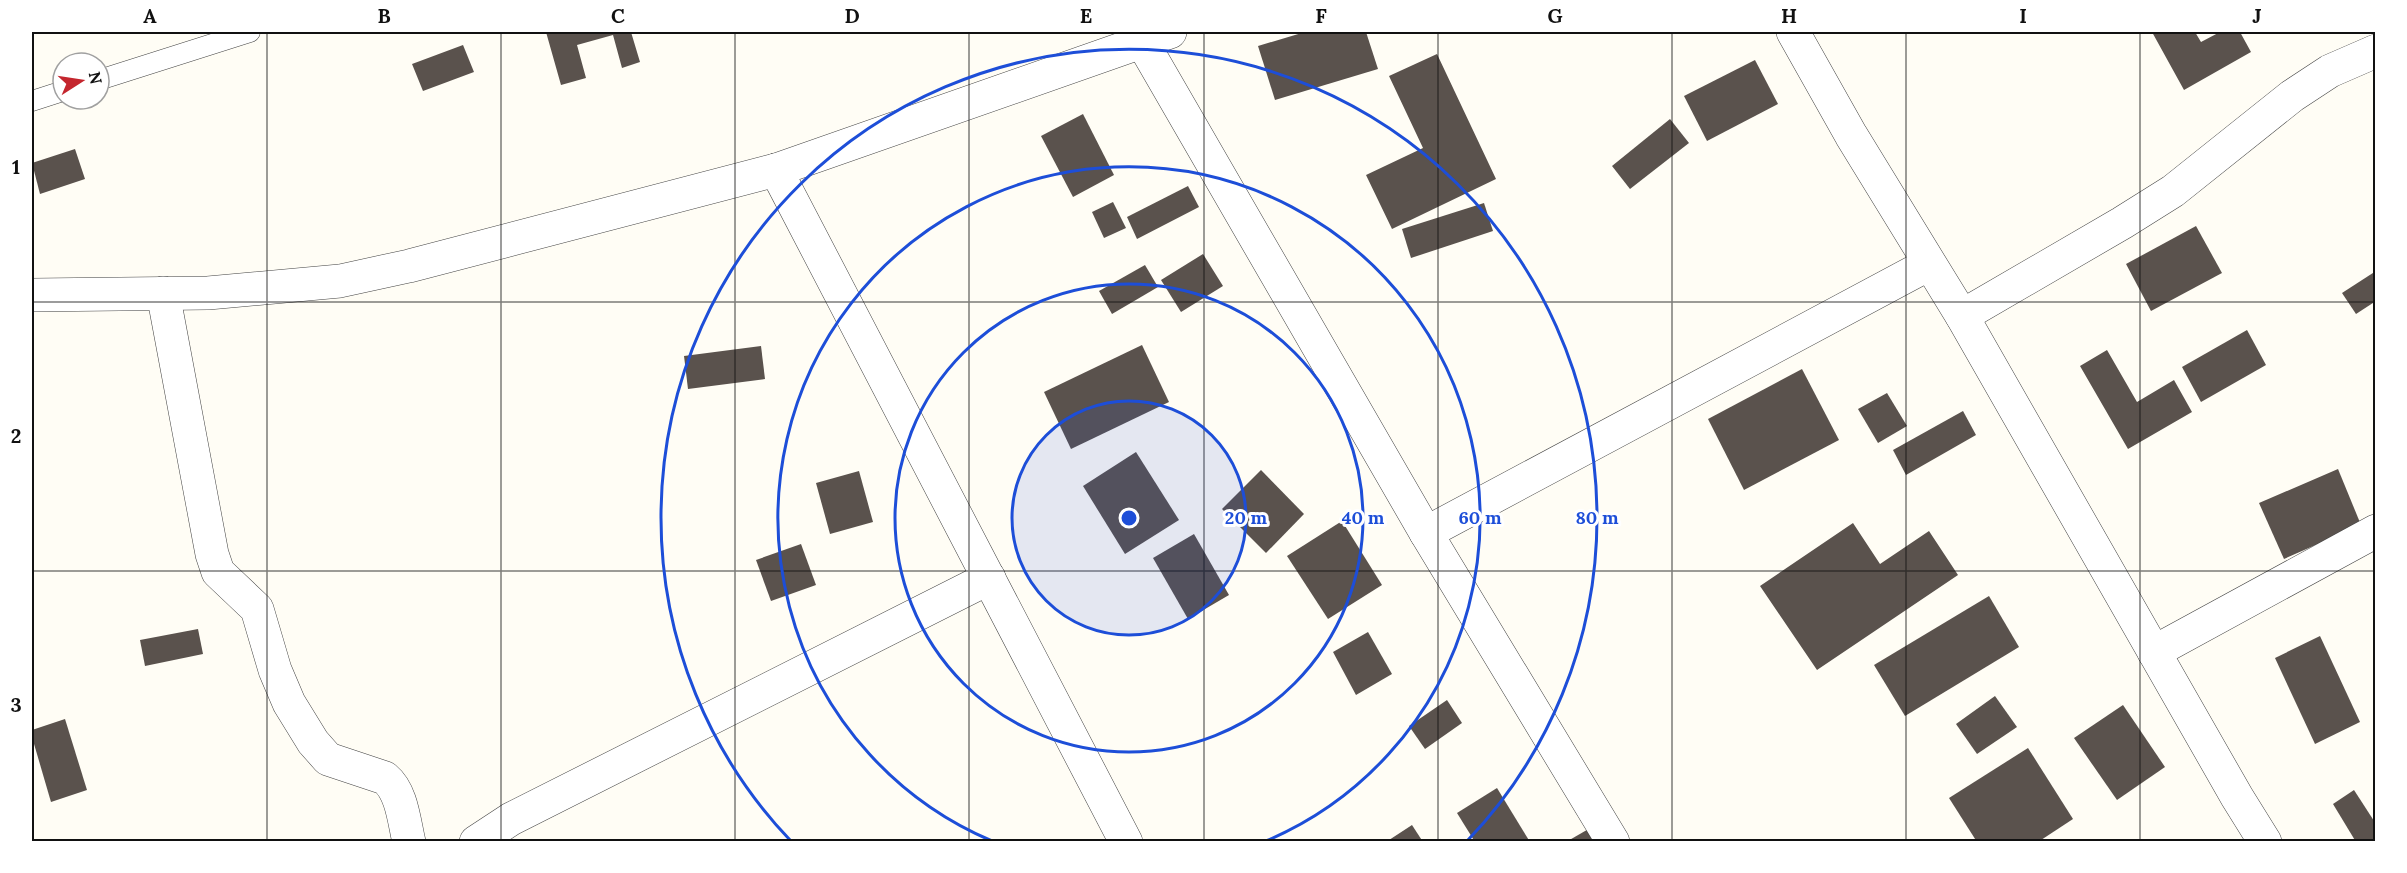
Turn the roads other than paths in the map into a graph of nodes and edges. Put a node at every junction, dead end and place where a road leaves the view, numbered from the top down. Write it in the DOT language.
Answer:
graph roads {
  1 [pos="250,32"];
  2 [pos="1793,32"];
  3 [pos="1155,36"];
  4 [pos="2376,51"];
  5 [pos="111,76"];
  6 [pos="51,95"];
  7 [pos="32,101"];
  8 [pos="776,170"];
  9 [pos="1929,264"];
  10 [pos="163,293"];
  11 [pos="32,295"];
  12 [pos="1962,315"];
  13 [pos="2376,531"];
  14 [pos="1426,533"];
  15 [pos="989,578"];
  16 [pos="2154,652"];
  17 [pos="409,842"];
  18 [pos="476,842"];
  19 [pos="1126,842"];
  20 [pos="1613,842"];
  21 [pos="2265,842"];
  1 -- 5 [label="lane"];
  2 -- 9 [label="street"];
  3 -- 8 [label="street"];
  3 -- 14 [label="street"];
  4 -- 12 [label="street"];
  6 -- 7 [label="lane"];
  8 -- 10 [label="street"];
  8 -- 15 [label="street"];
  9 -- 12 [label="street"];
  9 -- 14 [label="street"];
  10 -- 11 [label="street"];
  10 -- 17 [label="street"];
  12 -- 16 [label="street"];
  13 -- 16 [label="street"];
  14 -- 20 [label="street"];
  15 -- 18 [label="street"];
  15 -- 19 [label="street"];
  16 -- 21 [label="street"];
}
